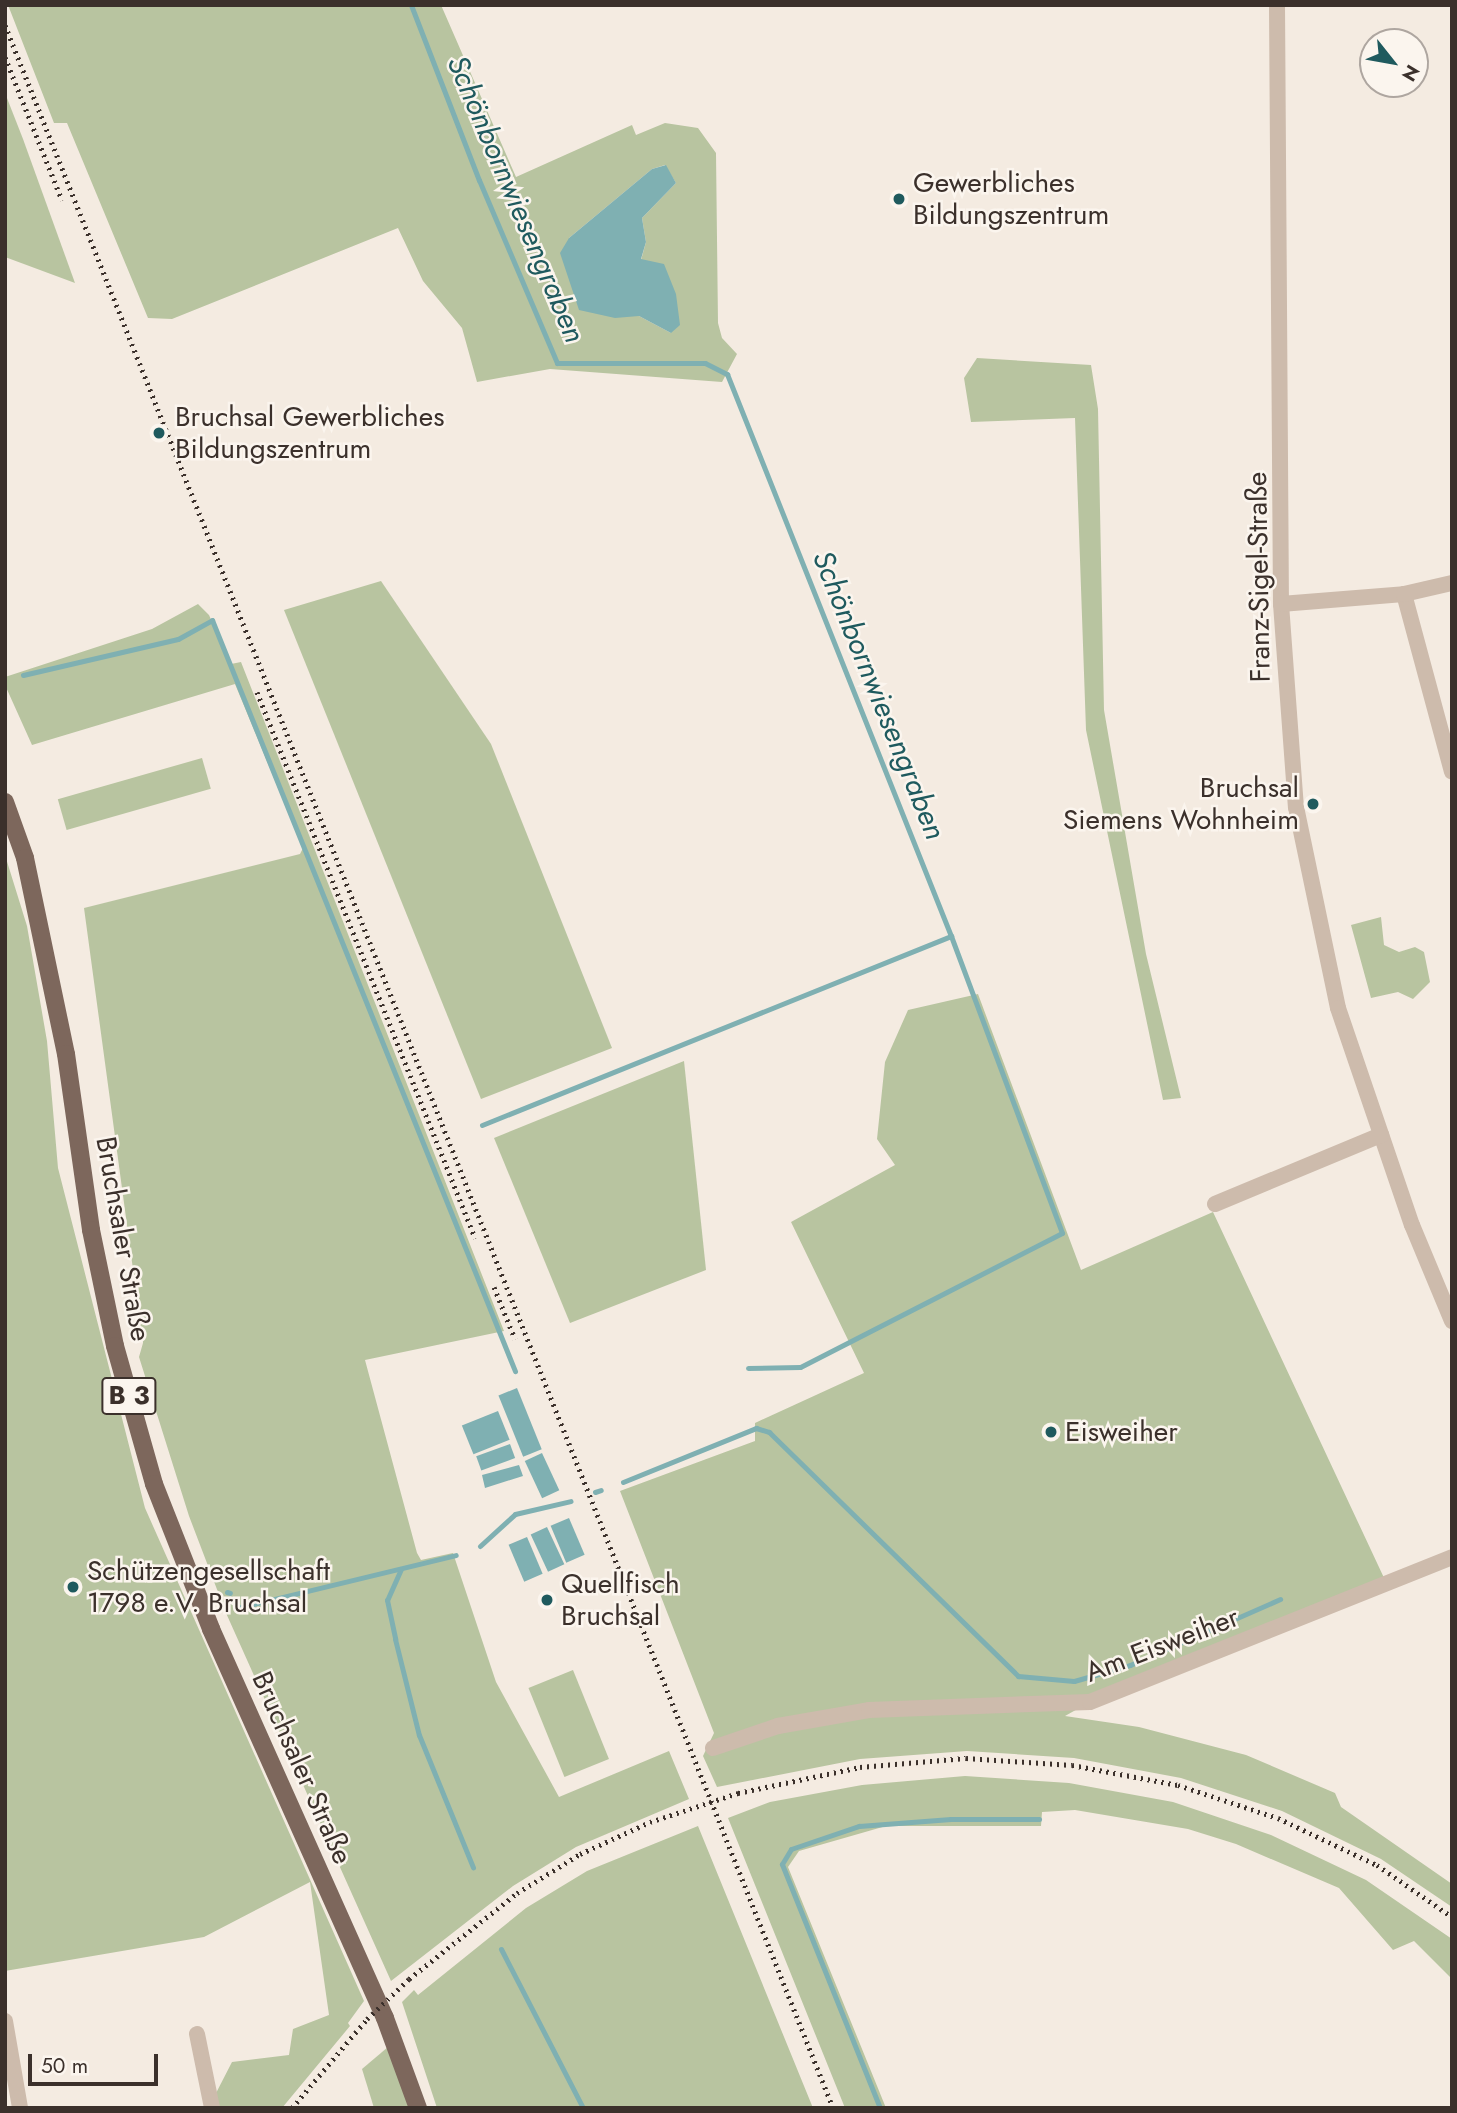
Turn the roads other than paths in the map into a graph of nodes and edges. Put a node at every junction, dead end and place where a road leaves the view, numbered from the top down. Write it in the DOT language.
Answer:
graph roads {
  1 [pos="1277,5"];
  2 [pos="1452,583"];
  3 [pos="1404,594"];
  4 [pos="1281,604"];
  5 [pos="1452,772"];
  6 [pos="5,802"];
  7 [pos="1381,1135"];
  8 [pos="1215,1204"];
  9 [pos="1452,1321"];
  10 [pos="1452,1557"];
  11 [pos="713,1748"];
  12 [pos="5,2021"];
  13 [pos="197,2034"];
  14 [pos="20,2108"];
  15 [pos="212,2108"];
  16 [pos="418,2108"];
  1 -- 4 [label="street, Franz-Sigel-Straße"];
  2 -- 3 [label="street"];
  3 -- 4 [label="street"];
  3 -- 5 [label="street"];
  4 -- 7 [label="street, Franz-Sigel-Straße"];
  6 -- 16 [label="main road, Bruchsaler Straße / B 3"];
  7 -- 8 [label="street"];
  7 -- 9 [label="street, Franz-Sigel-Straße"];
  10 -- 11 [label="street, Am Eisweiher"];
  12 -- 14 [label="street"];
  13 -- 15 [label="street"];
}
